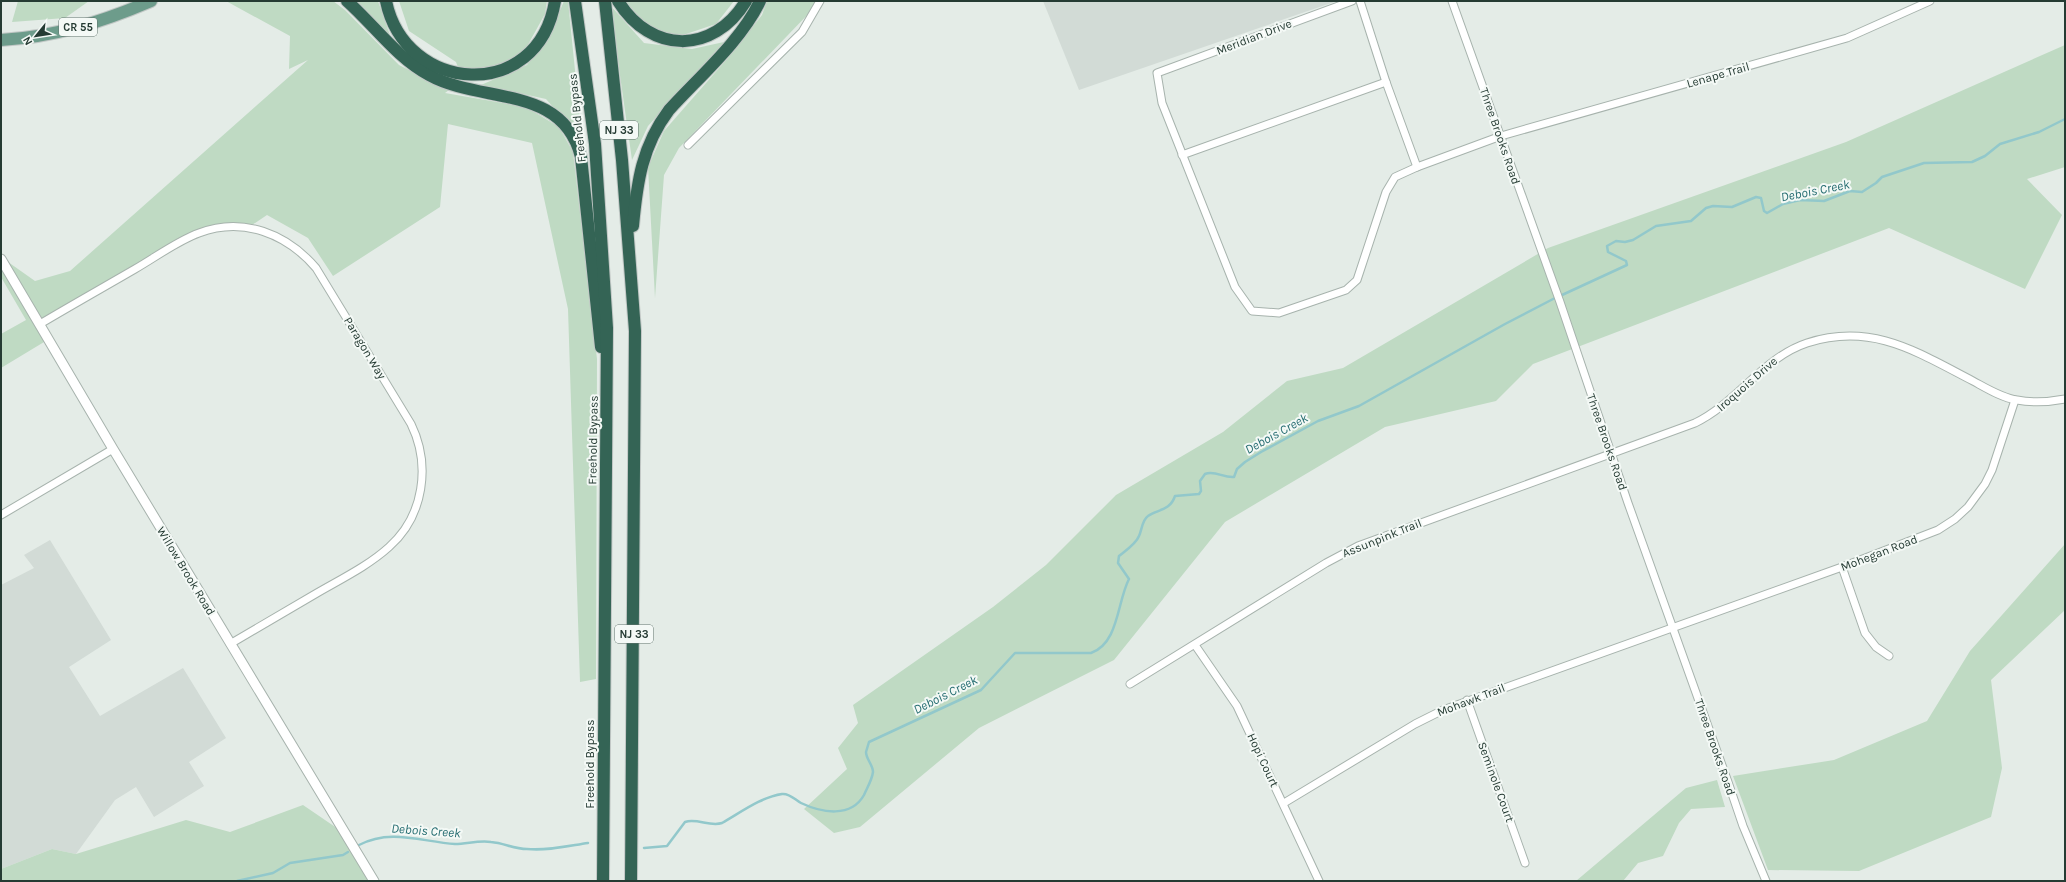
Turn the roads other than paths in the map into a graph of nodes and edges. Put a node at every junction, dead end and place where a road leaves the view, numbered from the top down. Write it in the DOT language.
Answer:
graph roads {
  1 [pos="151,1"];
  2 [pos="347,1"];
  3 [pos="386,1"];
  4 [pos="555,1"];
  5 [pos="575,1"];
  6 [pos="605,1"];
  7 [pos="618,1"];
  8 [pos="746,1"];
  9 [pos="760,1"];
  10 [pos="820,1"];
  11 [pos="1352,1"];
  12 [pos="1360,1"];
  13 [pos="1452,1"];
  14 [pos="1930,1"];
  15 [pos="1,40"];
  16 [pos="1157,73"];
  17 [pos="1386,82"];
  18 [pos="1501,136"];
  19 [pos="688,145"];
  20 [pos="1182,155"];
  21 [pos="1417,167"];
  22 [pos="1,259"];
  23 [pos="630,259"];
  24 [pos="40,324"];
  25 [pos="2065,399"];
  26 [pos="2015,400"];
  27 [pos="608,418"];
  28 [pos="113,449"];
  29 [pos="1611,453"];
  30 [pos="1,516"];
  31 [pos="1842,567"];
  32 [pos="1673,626"];
  33 [pos="230,644"];
  34 [pos="1195,645"];
  35 [pos="1889,656"];
  36 [pos="1130,684"];
  37 [pos="1467,700"];
  38 [pos="1284,803"];
  39 [pos="1525,863"];
  40 [pos="374,881"];
  41 [pos="603,881"];
  42 [pos="631,881"];
  43 [pos="1319,881"];
  44 [pos="1766,881"];
  1 -- 15 [label="main road, CR 55"];
  2 -- 27 [label="highway"];
  3 -- 4 [label="highway"];
  5 -- 27 [label="highway, Freehold Bypass / NJ 33"];
  6 -- 23 [label="highway, NJ 33"];
  7 -- 8 [label="highway"];
  9 -- 23 [label="highway"];
  10 -- 19 [label="street"];
  11 -- 16 [label="street, Meridian Drive"];
  12 -- 17 [label="street"];
  13 -- 18 [label="street, Three Brooks Road"];
  14 -- 18 [label="street, Lenape Trail"];
  16 -- 20 [label="street, Lenape Trail"];
  17 -- 20 [label="street"];
  17 -- 21 [label="street"];
  18 -- 21 [label="street, Lenape Trail"];
  18 -- 29 [label="street, Three Brooks Road"];
  20 -- 21 [label="street, Lenape Trail"];
  22 -- 24 [label="street, Willow Brook Road"];
  23 -- 42 [label="highway, NJ 33"];
  24 -- 28 [label="street, Willow Brook Road"];
  24 -- 33 [label="street, Paragon Way"];
  25 -- 26 [label="street, Iroquois Drive"];
  26 -- 29 [label="street, Iroquois Drive"];
  26 -- 31 [label="street, Mohegan Road"];
  27 -- 41 [label="highway, Freehold Bypass / NJ 33"];
  28 -- 30 [label="street"];
  28 -- 33 [label="street, Willow Brook Road"];
  29 -- 32 [label="street, Three Brooks Road"];
  29 -- 34 [label="street, Assunpink Trail"];
  31 -- 32 [label="street, Mohegan Road"];
  31 -- 35 [label="street"];
  32 -- 37 [label="street, Mohawk Trail"];
  32 -- 44 [label="street, Three Brooks Road"];
  33 -- 40 [label="street, Willow Brook Road"];
  34 -- 36 [label="street, Assunpink Trail"];
  34 -- 38 [label="street, Hopi Court"];
  37 -- 38 [label="street, Mohawk Trail"];
  37 -- 39 [label="street, Seminole Court"];
  38 -- 43 [label="street, Hopi Court"];
}
